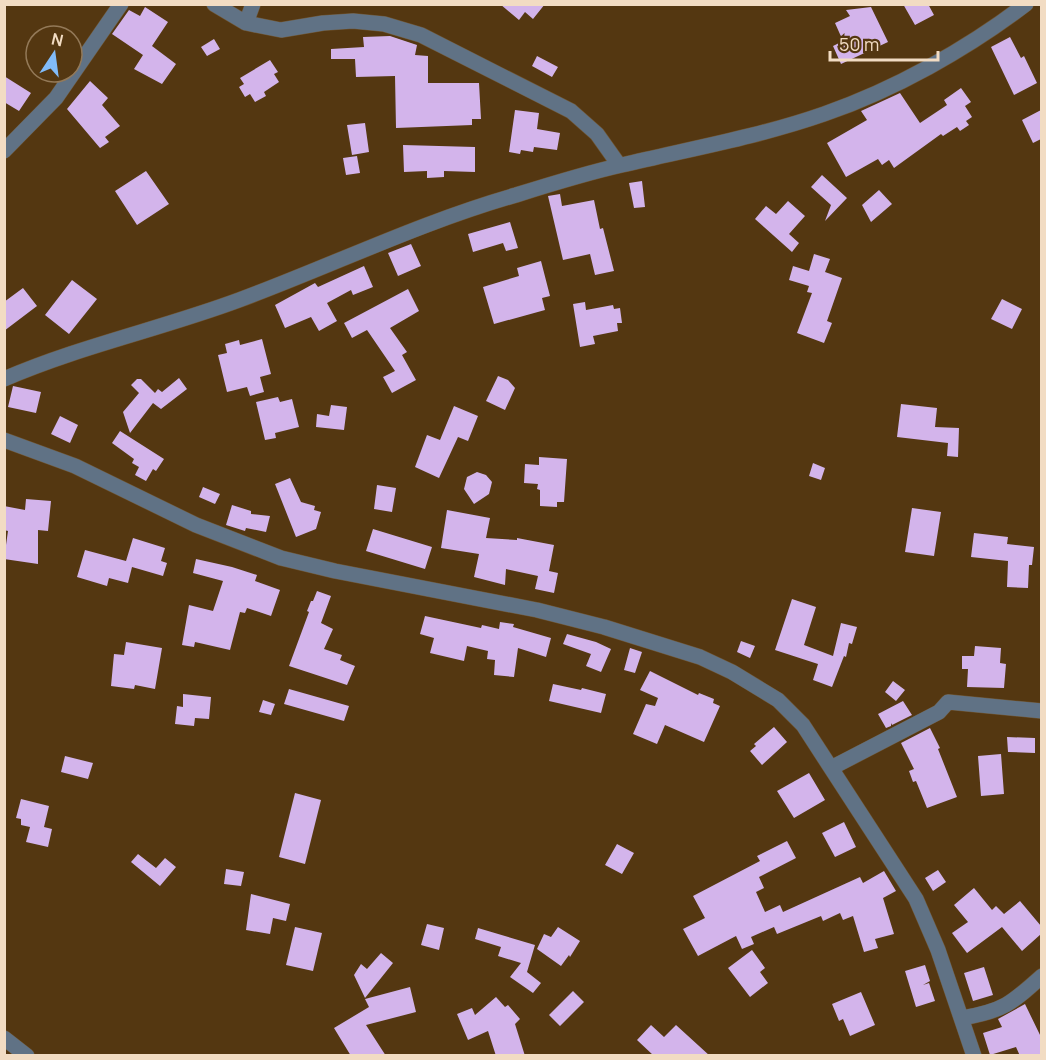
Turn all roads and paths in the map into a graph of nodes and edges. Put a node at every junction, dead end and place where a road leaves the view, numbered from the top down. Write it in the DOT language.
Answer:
graph roads {
  1 [pos="121,4"];
  2 [pos="214,4"];
  3 [pos="253,4"];
  4 [pos="1026,4"];
  5 [pos="246,23"];
  6 [pos="4,151"];
  7 [pos="619,165"];
  8 [pos="4,379"];
  9 [pos="4,440"];
  10 [pos="1041,711"];
  11 [pos="831,768"];
  12 [pos="1041,976"];
  13 [pos="962,1018"];
  14 [pos="4,1038"];
  15 [pos="27,1056"];
  16 [pos="974,1056"];
  1 -- 6 [label="street"];
  2 -- 5 [label="street"];
  3 -- 5 [label="street"];
  4 -- 7 [label="street"];
  5 -- 7 [label="street"];
  7 -- 8 [label="street"];
  9 -- 11 [label="street"];
  10 -- 11 [label="street"];
  11 -- 13 [label="street"];
  12 -- 13 [label="street"];
  13 -- 16 [label="street"];
  14 -- 15 [label="street"];
}
